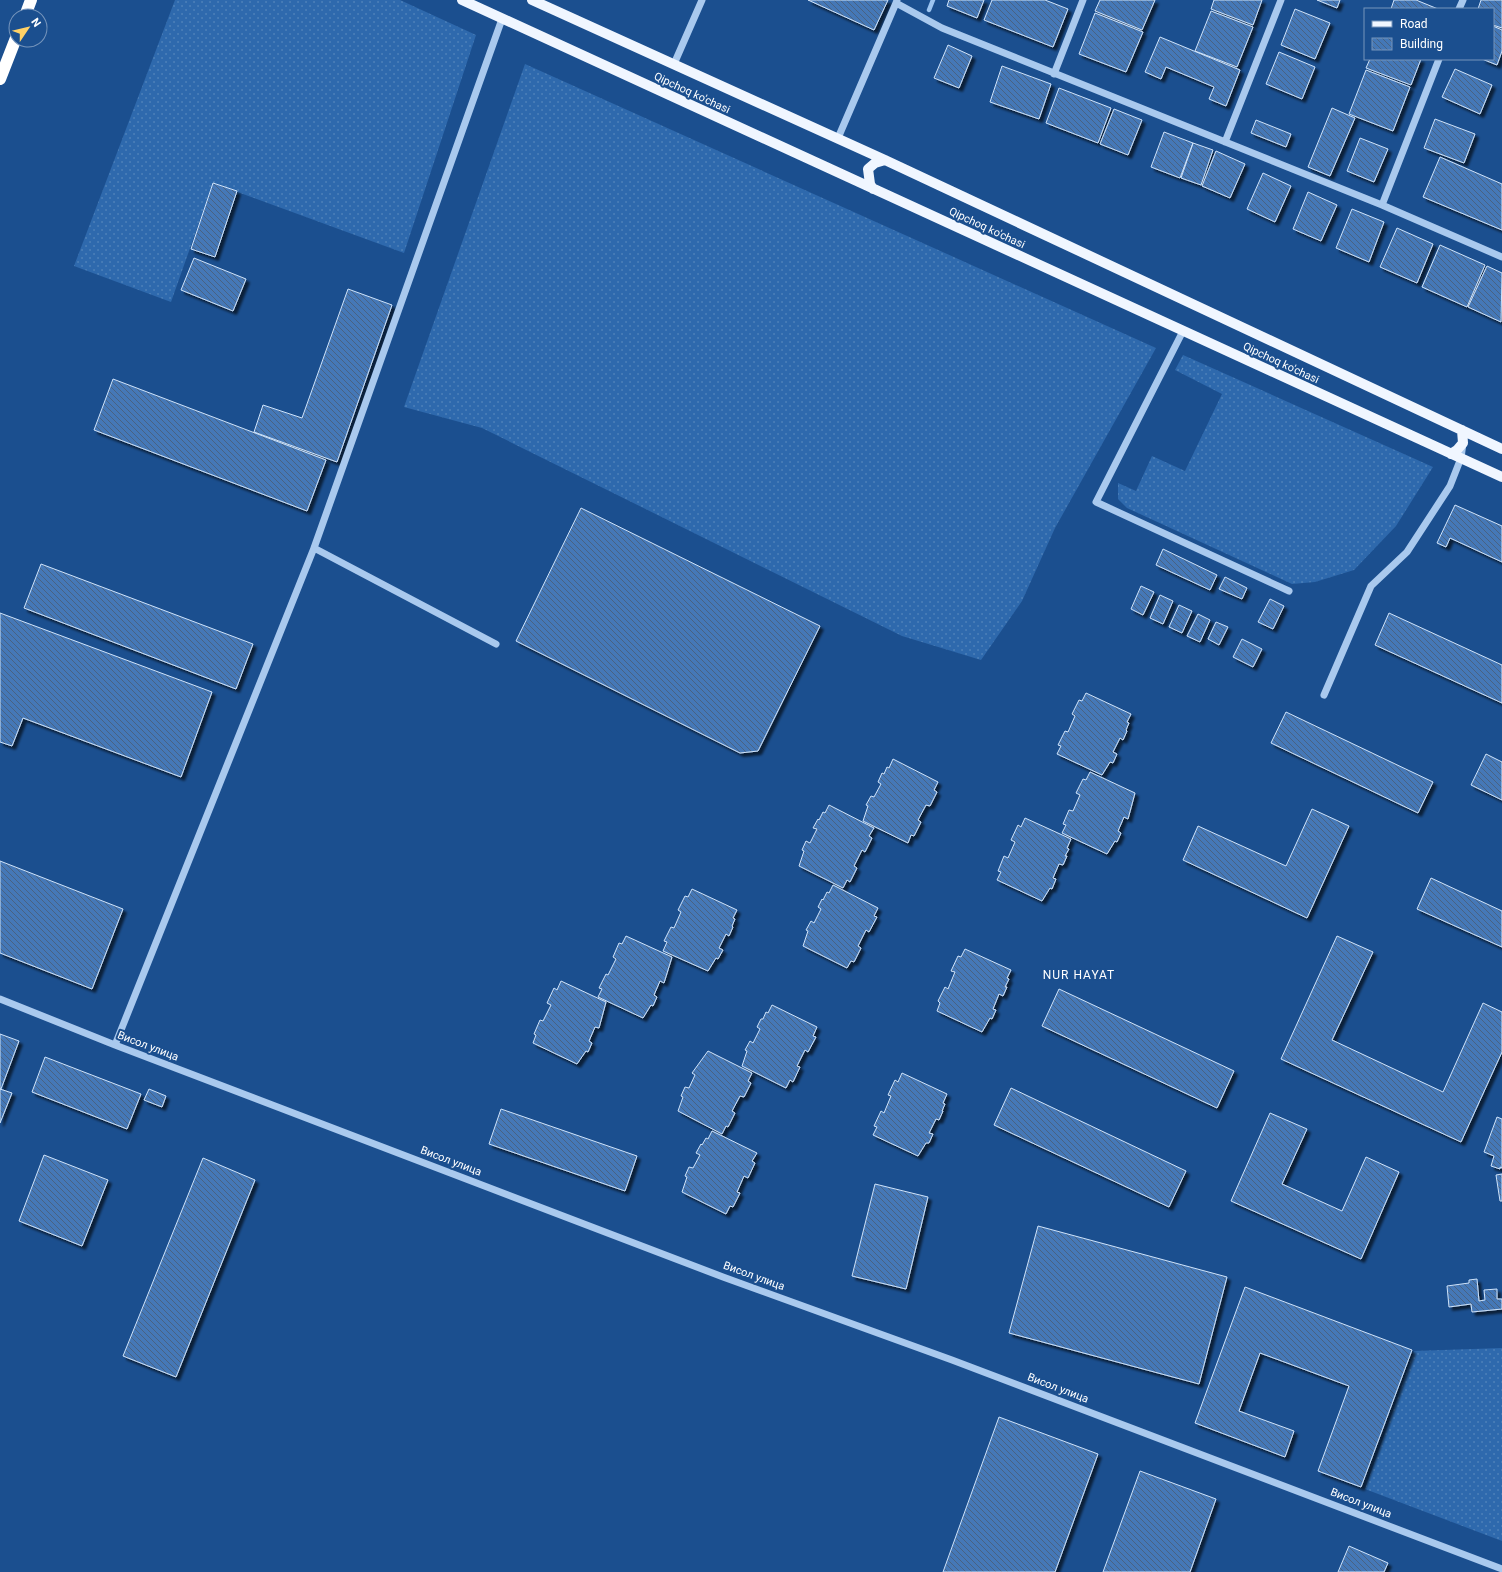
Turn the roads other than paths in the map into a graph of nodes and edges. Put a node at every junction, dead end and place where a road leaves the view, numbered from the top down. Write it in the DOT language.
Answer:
graph roads {
  1 [pos="462,0"];
  2 [pos="532,0"];
  3 [pos="702,0"];
  4 [pos="1083,0"];
  5 [pos="1281,0"];
  6 [pos="897,1"];
  7 [pos="502,18"];
  8 [pos="12,48"];
  9 [pos="1439,60"];
  10 [pos="674,64"];
  11 [pos="1054,74"];
  12 [pos="0,79"];
  13 [pos="838,138"];
  14 [pos="1226,142"];
  15 [pos="885,160"];
  16 [pos="874,189"];
  17 [pos="1382,206"];
  18 [pos="1502,257"];
  19 [pos="1183,331"];
  20 [pos="1462,430"];
  21 [pos="1463,443"];
  22 [pos="1502,448"];
  23 [pos="1451,454"];
  24 [pos="1461,458"];
  25 [pos="1502,477"];
  26 [pos="314,548"];
  27 [pos="1289,591"];
  28 [pos="496,644"];
  29 [pos="1324,695"];
  30 [pos="0,999"];
  31 [pos="115,1045"];
  32 [pos="1502,1569"];
  1 -- 7 [label="main road, Qipchoq ko'chasi"];
  2 -- 10 [label="main road, Qipchoq ko'chasi"];
  3 -- 10 [label="street"];
  4 -- 11 [label="street"];
  5 -- 14 [label="street"];
  6 -- 11 [label="street"];
  6 -- 13 [label="street"];
  7 -- 16 [label="main road, Qipchoq ko'chasi"];
  7 -- 26 [label="street"];
  8 -- 12 [label="highway"];
  9 -- 17 [label="street"];
  10 -- 13 [label="main road, Qipchoq ko'chasi"];
  11 -- 14 [label="street"];
  13 -- 15 [label="main road, Qipchoq ko'chasi"];
  14 -- 17 [label="street"];
  15 -- 16 [label="main road"];
  15 -- 20 [label="main road, Qipchoq ko'chasi"];
  16 -- 19 [label="main road, Qipchoq ko'chasi"];
  17 -- 18 [label="street"];
  19 -- 23 [label="main road, Qipchoq ko'chasi"];
  19 -- 27 [label="street"];
  20 -- 21 [label="main road"];
  20 -- 22 [label="main road, Qipchoq ko'chasi"];
  21 -- 23 [label="main road"];
  21 -- 24 [label="street"];
  23 -- 24 [label="main road, Qipchoq ko'chasi"];
  24 -- 25 [label="main road, Qipchoq ko'chasi"];
  24 -- 29 [label="street"];
  26 -- 28 [label="street"];
  26 -- 31 [label="street"];
  30 -- 31 [label="street, Висол улица"];
  31 -- 32 [label="street, Висол улица"];
}
